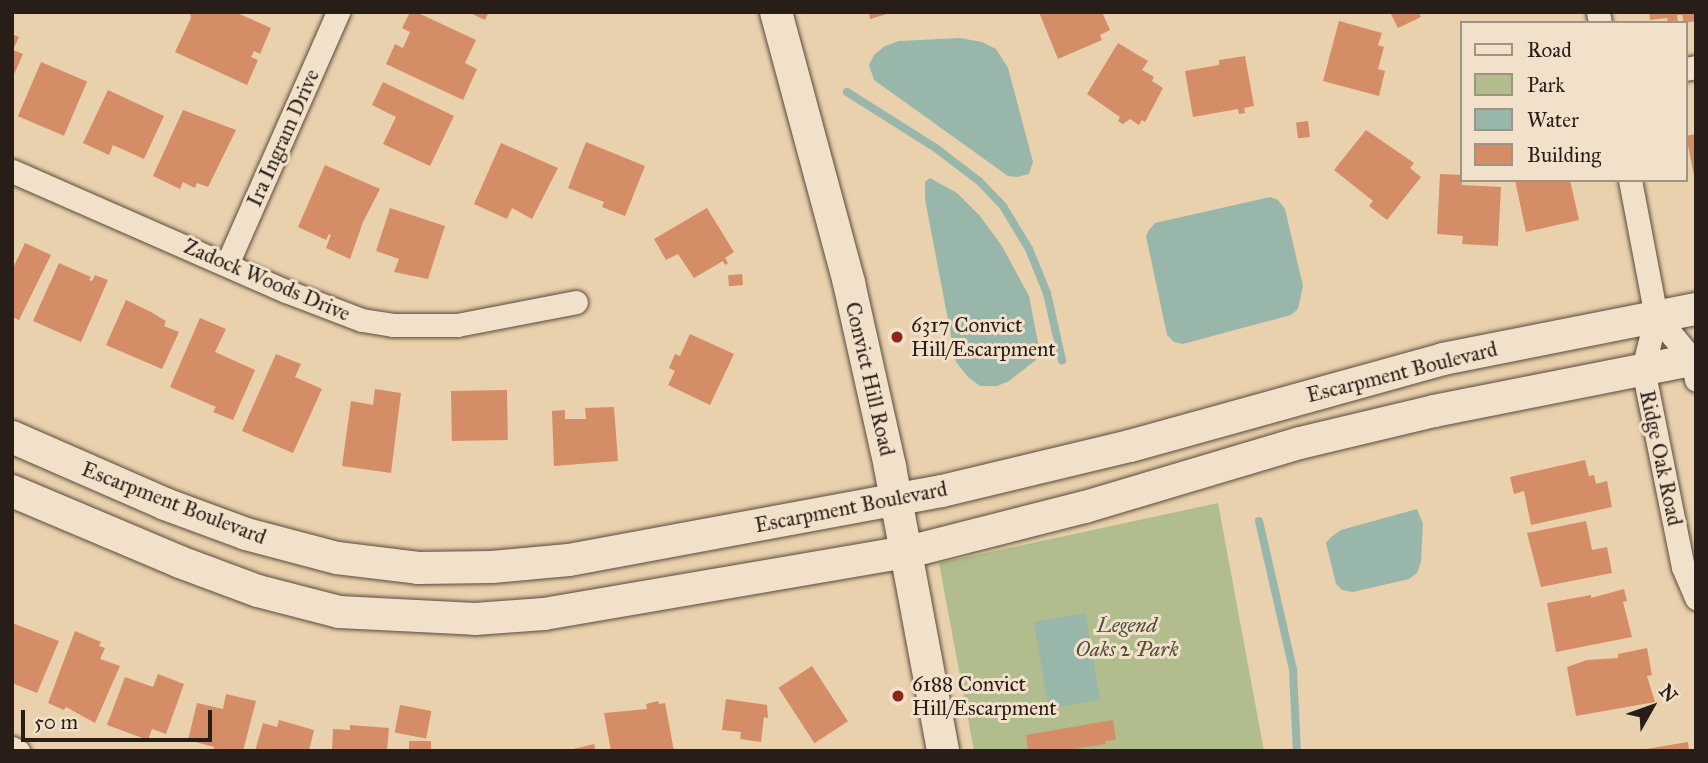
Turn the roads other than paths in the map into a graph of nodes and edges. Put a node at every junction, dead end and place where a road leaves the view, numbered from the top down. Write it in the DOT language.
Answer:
graph roads {
  1 [pos="338,12"];
  2 [pos="776,12"];
  3 [pos="12,171"];
  4 [pos="1630,182"];
  5 [pos="227,264"];
  6 [pos="576,302"];
  7 [pos="1696,309"];
  8 [pos="1656,316"];
  9 [pos="1694,366"];
  10 [pos="1643,369"];
  11 [pos="12,437"];
  12 [pos="61,458"];
  13 [pos="12,491"];
  14 [pos="898,498"];
  15 [pos="42,504"];
  16 [pos="908,552"];
  17 [pos="457,568"];
  18 [pos="1696,598"];
  19 [pos="456,618"];
  20 [pos="12,748"];
  21 [pos="18,751"];
  22 [pos="943,751"];
  1 -- 5 [label="street, Ira Ingram Drive"];
  2 -- 14 [label="main road, Convict Hill Road"];
  3 -- 5 [label="street, Zadock Woods Drive"];
  4 -- 8 [label="street, Ridge Oak Road"];
  5 -- 6 [label="street, Zadock Woods Drive"];
  7 -- 8 [label="main road, Escarpment Boulevard"];
  8 -- 9 [label="street, Ridge Oak Road"];
  8 -- 10 [label="street, Ridge Oak Road"];
  8 -- 14 [label="main road, Escarpment Boulevard"];
  9 -- 10 [label="main road"];
  10 -- 16 [label="main road"];
  10 -- 18 [label="street, Ridge Oak Road"];
  11 -- 12 [label="main road, Escarpment Boulevard"];
  12 -- 15 [label="main road"];
  12 -- 17 [label="main road, Escarpment Boulevard"];
  13 -- 15 [label="main road"];
  14 -- 16 [label="main road, Convict Hill Road"];
  14 -- 17 [label="main road, Escarpment Boulevard"];
  15 -- 19 [label="main road"];
  16 -- 19 [label="main road"];
  16 -- 22 [label="main road, Convict Hill Road"];
  17 -- 19 [label="main road"];
  20 -- 21 [label="street"];
}
